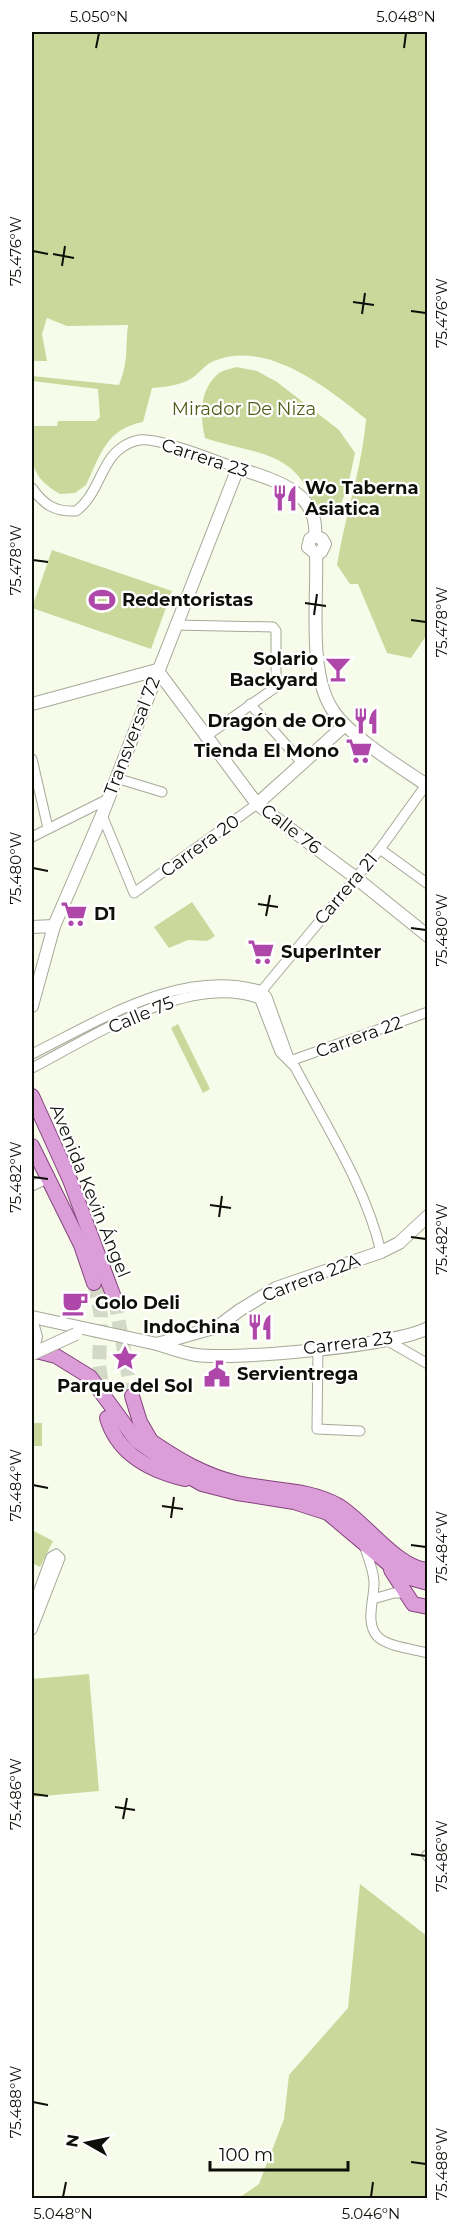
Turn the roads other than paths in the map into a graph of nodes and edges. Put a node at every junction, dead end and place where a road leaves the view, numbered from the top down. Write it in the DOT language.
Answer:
graph roads {
  1 [pos="238,468"];
  2 [pos="32,488"];
  3 [pos="175,625"];
  4 [pos="157,670"];
  5 [pos="32,704"];
  6 [pos="250,704"];
  7 [pos="345,725"];
  8 [pos="205,736"];
  9 [pos="32,759"];
  10 [pos="303,764"];
  11 [pos="116,778"];
  12 [pos="427,785"];
  13 [pos="162,792"];
  14 [pos="108,799"];
  15 [pos="257,804"];
  16 [pos="102,815"];
  17 [pos="48,828"];
  18 [pos="32,837"];
  19 [pos="380,849"];
  20 [pos="356,878"];
  21 [pos="428,884"];
  22 [pos="54,926"];
  23 [pos="32,927"];
  24 [pos="428,936"];
  25 [pos="259,994"];
  26 [pos="32,1006"];
  27 [pos="428,1012"];
  28 [pos="32,1054"];
  29 [pos="290,1061"];
  30 [pos="32,1068"];
  31 [pos="32,1096"];
  32 [pos="36,1115"];
  33 [pos="53,1143"];
  34 [pos="32,1148"];
  35 [pos="49,1178"];
  36 [pos="32,1186"];
  37 [pos="428,1216"];
  38 [pos="381,1251"];
  39 [pos="94,1283"];
  40 [pos="115,1300"];
  41 [pos="32,1322"];
  42 [pos="428,1328"];
  43 [pos="91,1330"];
  44 [pos="388,1341"];
  45 [pos="32,1342"];
  46 [pos="157,1344"];
  47 [pos="318,1348"];
  48 [pos="32,1352"];
  49 [pos="428,1364"];
  50 [pos="132,1396"];
  51 [pos="107,1418"];
  52 [pos="360,1431"];
  53 [pos="151,1441"];
  54 [pos="202,1484"];
  55 [pos="363,1541"];
  56 [pos="387,1563"];
  57 [pos="428,1569"];
  58 [pos="428,1582"];
  59 [pos="406,1593"];
  60 [pos="373,1599"];
  61 [pos="428,1607"];
  62 [pos="32,1609"];
  63 [pos="32,1630"];
  64 [pos="428,1653"];
  1 -- 2 [label="street, Carrera 23"];
  1 -- 3 [label="street, Transversal 72"];
  1 -- 7 [label="street, Carrera 23"];
  3 -- 4 [label="street, Transversal 72"];
  3 -- 6 [label="street"];
  4 -- 5 [label="street"];
  4 -- 8 [label="street, Calle 76"];
  4 -- 11 [label="street, Transversal 72"];
  6 -- 8 [label="street"];
  6 -- 10 [label="street"];
  7 -- 10 [label="street, Carrera 20"];
  7 -- 12 [label="street, Carrera 23"];
  8 -- 15 [label="street, Calle 76"];
  9 -- 17 [label="street"];
  10 -- 15 [label="street, Carrera 20"];
  11 -- 13 [label="street"];
  11 -- 14 [label="street, Transversal 72"];
  12 -- 19 [label="street, Carrera 21"];
  14 -- 16 [label="street, Transversal 72"];
  14 -- 17 [label="street"];
  15 -- 16 [label="street, Carrera 20"];
  15 -- 20 [label="street, Calle 76"];
  16 -- 22 [label="street, Transversal 72"];
  17 -- 18 [label="street"];
  19 -- 20 [label="street, Carrera 21"];
  19 -- 21 [label="street"];
  20 -- 24 [label="street, Calle 76"];
  20 -- 25 [label="street, Carrera 21"];
  22 -- 23 [label="street"];
  22 -- 26 [label="street, Transversal 72"];
  25 -- 28 [label="street"];
  25 -- 29 [label="street"];
  25 -- 30 [label="street, Calle 75"];
  27 -- 29 [label="street, Carrera 22"];
  29 -- 38 [label="street"];
  31 -- 32 [label="main road, Avenida Kevin Ángel"];
  32 -- 33 [label="main road, Avenida Kevin Ángel"];
  33 -- 34 [label="main road"];
  33 -- 40 [label="main road, Avenida Kevin Ángel"];
  34 -- 35 [label="main road, Avenida Kevin Ángel"];
  35 -- 36 [label="street"];
  35 -- 39 [label="main road, Avenida Kevin Ángel"];
  37 -- 38 [label="street, Carrera 22A"];
  38 -- 46 [label="street, Carrera 22A"];
  41 -- 43 [label="street, Carrera 23"];
  41 -- 48 [label="street, bridge"];
  42 -- 44 [label="street, Carrera 23"];
  43 -- 46 [label="street, Carrera 23"];
  43 -- 48 [label="street, Carrera 23, bridge"];
  44 -- 47 [label="street, Carrera 23"];
  44 -- 49 [label="street"];
  45 -- 53 [label="main road"];
  46 -- 47 [label="street, Carrera 23"];
  47 -- 52 [label="street"];
  48 -- 54 [label="main road"];
  50 -- 53 [label="main road"];
  51 -- 54 [label="main road"];
  53 -- 57 [label="main road"];
  54 -- 55 [label="main road"];
  55 -- 56 [label="main road"];
  55 -- 60 [label="street"];
  56 -- 58 [label="main road"];
  56 -- 59 [label="main road"];
  59 -- 60 [label="street"];
  59 -- 61 [label="main road"];
  60 -- 64 [label="street"];
  62 -- 63 [label="street"];
}
